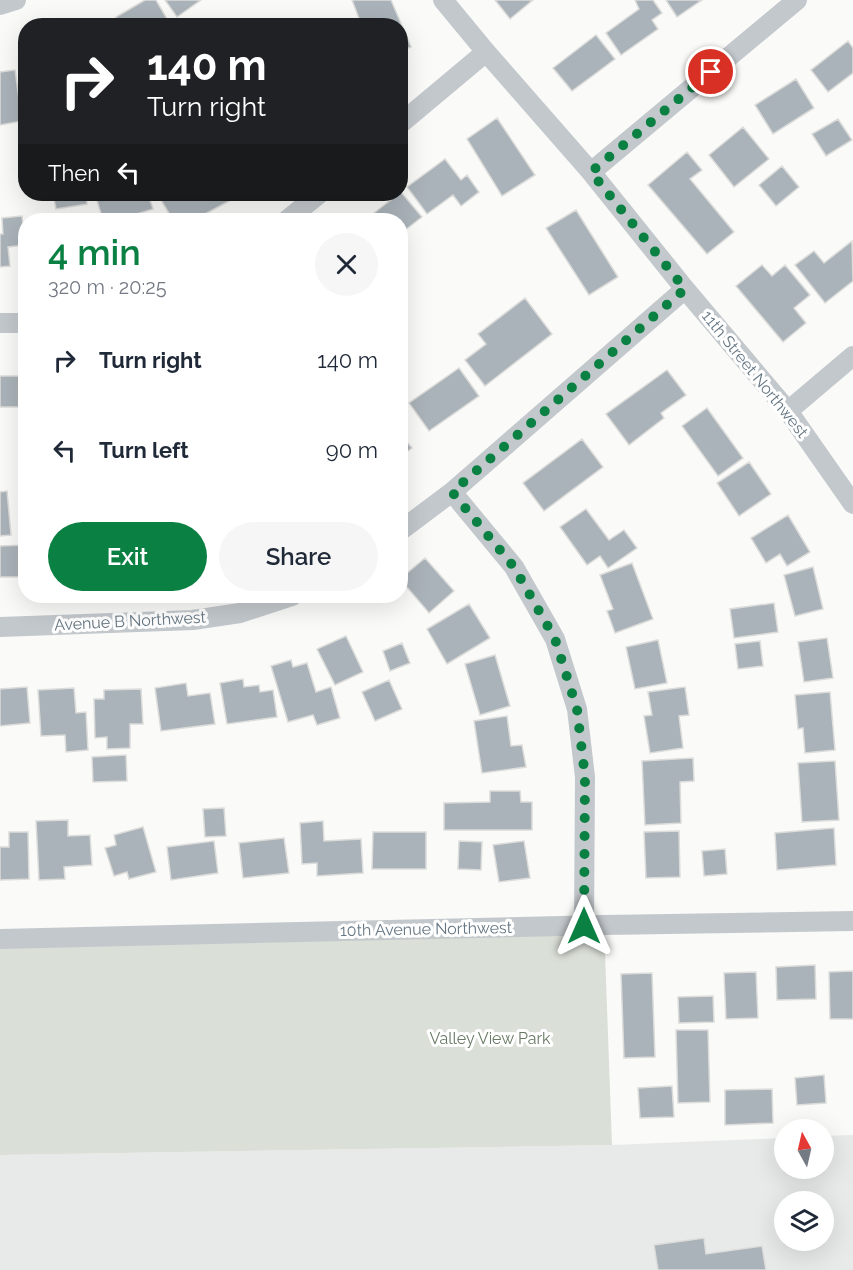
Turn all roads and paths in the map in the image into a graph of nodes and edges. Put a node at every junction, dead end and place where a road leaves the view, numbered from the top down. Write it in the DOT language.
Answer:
graph roads {
  1 [pos="16,0"];
  2 [pos="443,0"];
  3 [pos="797,0"];
  4 [pos="0,5"];
  5 [pos="486,52"];
  6 [pos="408,117"];
  7 [pos="591,172"];
  8 [pos="310,201"];
  9 [pos="296,213"];
  10 [pos="685,289"];
  11 [pos="18,322"];
  12 [pos="0,323"];
  13 [pos="853,356"];
  14 [pos="788,411"];
  15 [pos="452,492"];
  16 [pos="853,504"];
  17 [pos="408,525"];
  18 [pos="271,603"];
  19 [pos="0,627"];
  20 [pos="853,921"];
  21 [pos="584,926"];
  22 [pos="0,939"];
  1 -- 4 [label="street"];
  2 -- 5 [label="street, 11th Street Northwest"];
  3 -- 7 [label="street"];
  5 -- 6 [label="street"];
  5 -- 7 [label="street, 11th Street Northwest"];
  7 -- 10 [label="street, 11th Street Northwest"];
  8 -- 9 [label="street"];
  10 -- 14 [label="street, 11th Street Northwest"];
  10 -- 15 [label="street"];
  11 -- 12 [label="street"];
  13 -- 14 [label="street"];
  14 -- 16 [label="street, 11th Street Northwest"];
  15 -- 17 [label="street"];
  15 -- 21 [label="street"];
  18 -- 19 [label="street, Avenue B Northwest"];
  20 -- 21 [label="street, 10th Avenue Northwest"];
  21 -- 22 [label="street, 10th Avenue Northwest"];
}
